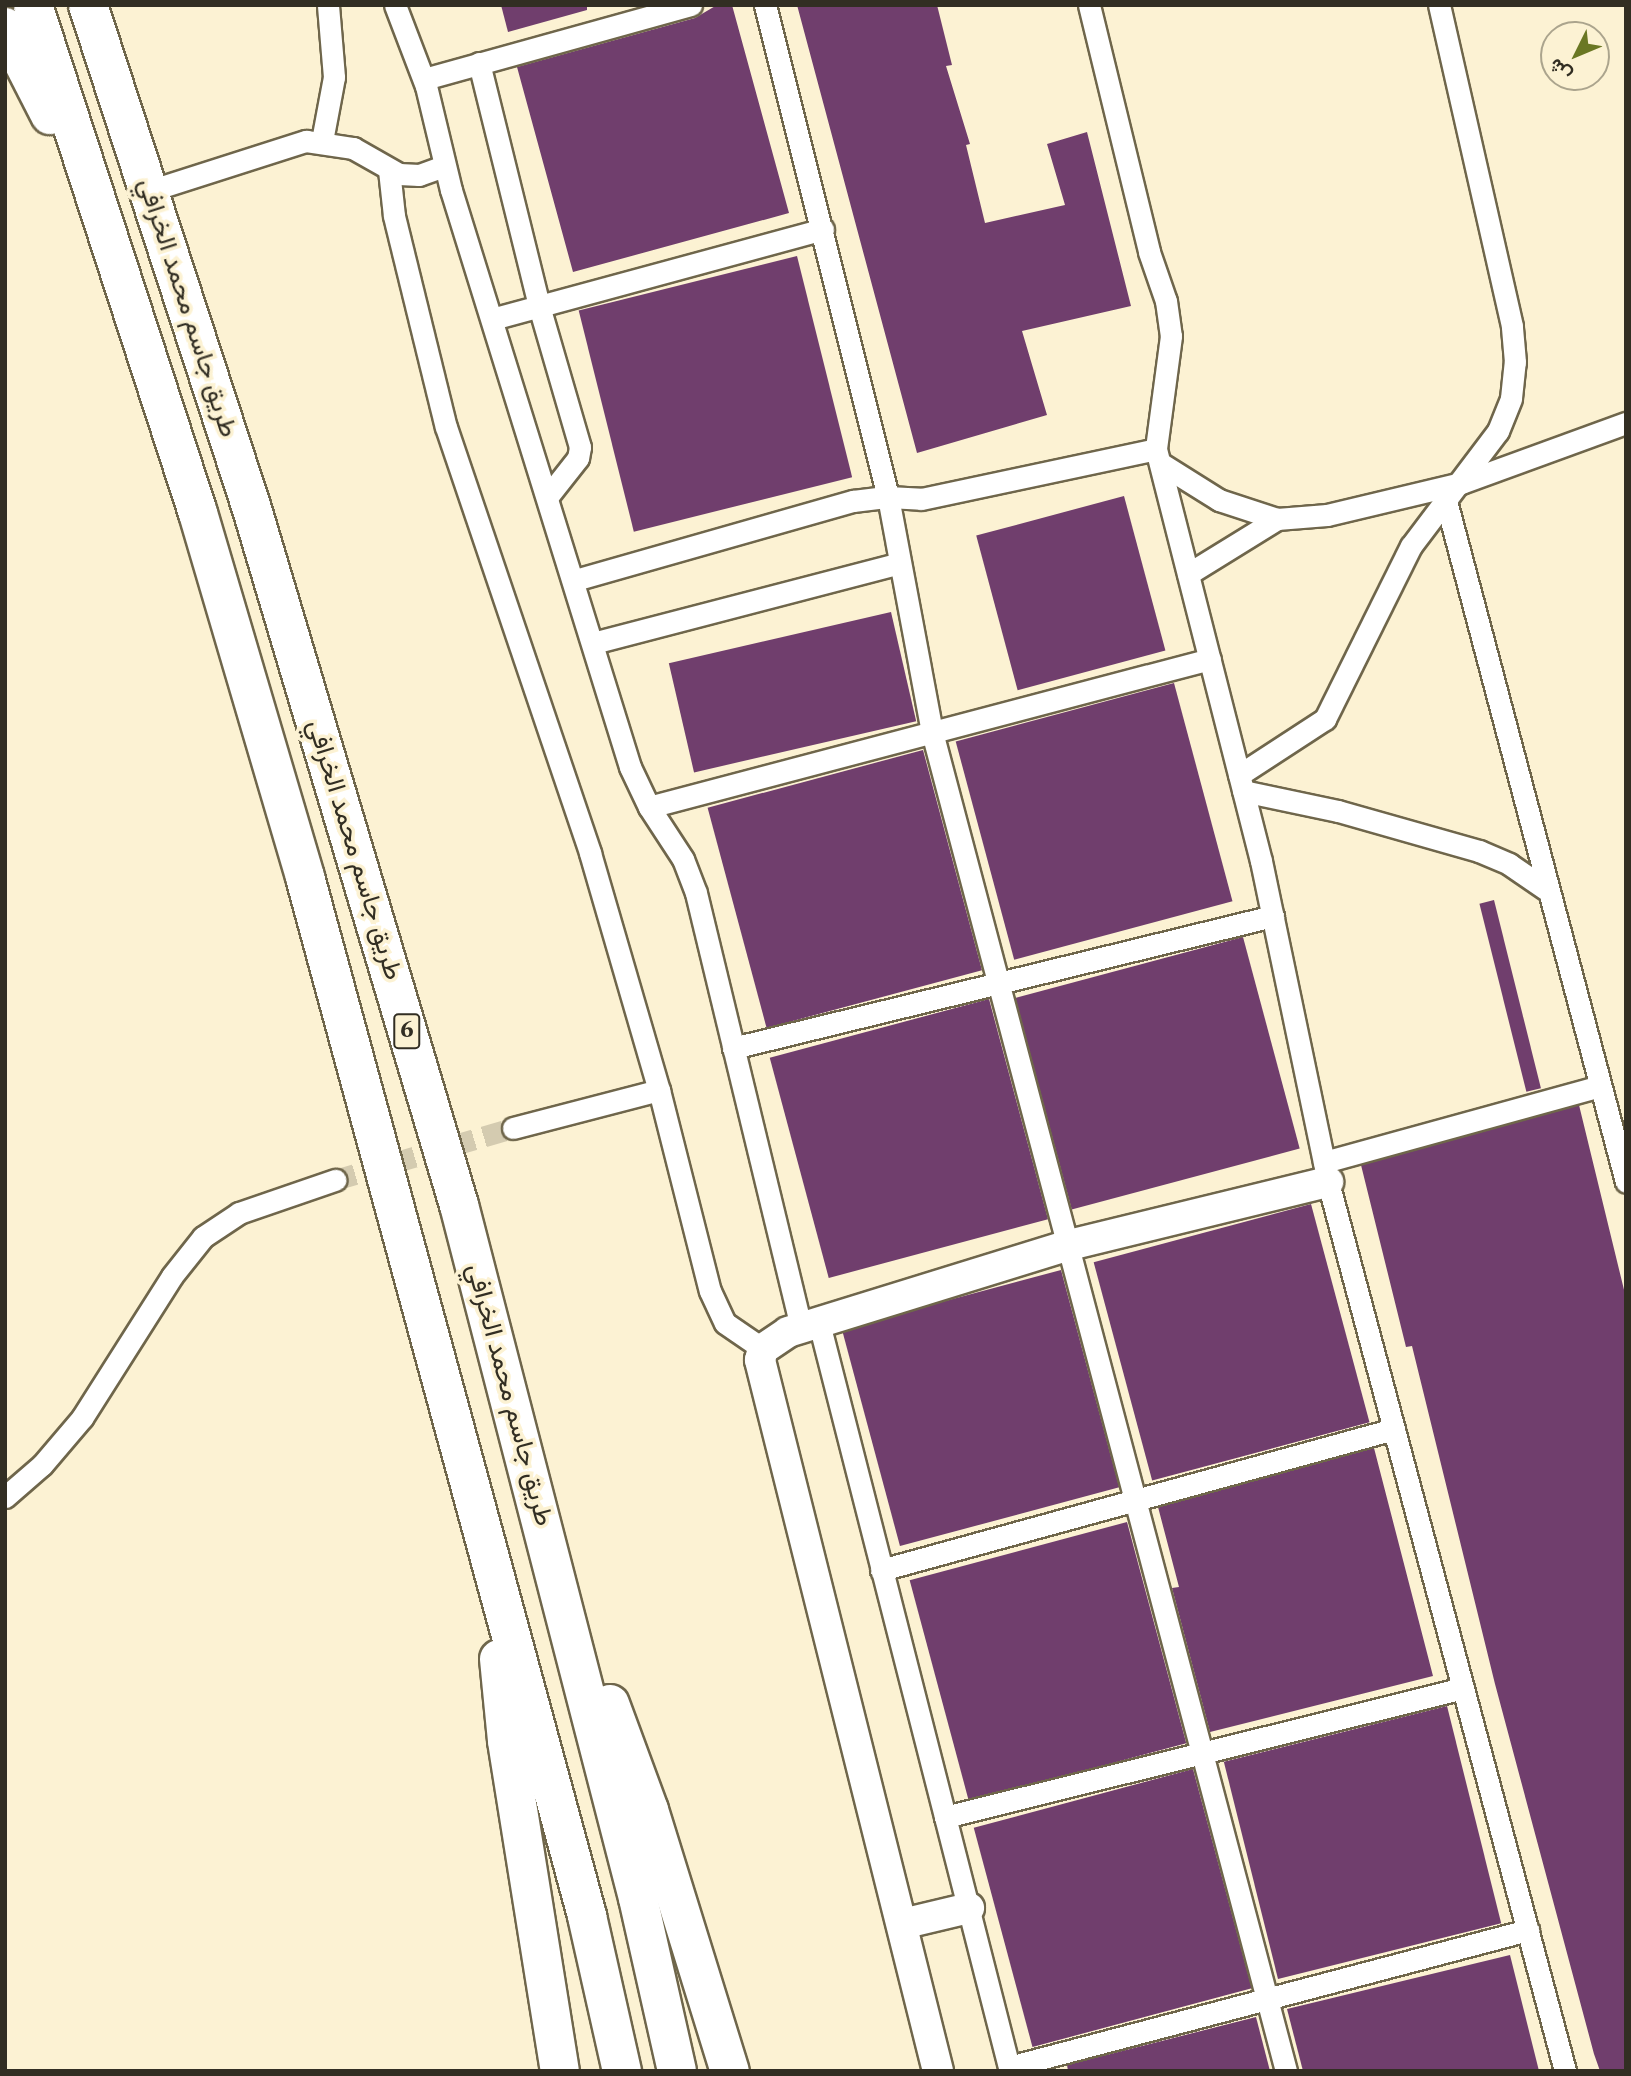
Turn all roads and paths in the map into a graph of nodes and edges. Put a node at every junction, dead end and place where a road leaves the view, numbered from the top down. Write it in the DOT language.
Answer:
graph roads {
  1 [pos="33,5"];
  2 [pos="88,5"];
  3 [pos="328,5"];
  4 [pos="396,5"];
  5 [pos="691,5"];
  6 [pos="765,5"];
  7 [pos="1089,5"];
  8 [pos="1439,5"];
  9 [pos="5,27"];
  10 [pos="479,63"];
  11 [pos="424,79"];
  12 [pos="322,141"];
  13 [pos="444,166"];
  14 [pos="389,170"];
  15 [pos="149,191"];
  16 [pos="95,195"];
  17 [pos="823,229"];
  18 [pos="539,306"];
  19 [pos="492,319"];
  20 [pos="1626,423"];
  21 [pos="1158,456"];
  22 [pos="1461,483"];
  23 [pos="548,496"];
  24 [pos="888,496"];
  25 [pos="1446,500"];
  26 [pos="1278,519"];
  27 [pos="900,563"];
  28 [pos="1188,574"];
  29 [pos="575,580"];
  30 [pos="593,643"];
  31 [pos="1210,659"];
  32 [pos="932,732"];
  33 [pos="1241,783"];
  34 [pos="649,807"];
  35 [pos="1547,890"];
  36 [pos="1273,916"];
  37 [pos="997,985"];
  38 [pos="733,1048"];
  39 [pos="1600,1086"];
  40 [pos="659,1090"];
  41 [pos="513,1128"];
  42 [pos="1326,1172"];
  43 [pos="335,1180"];
  44 [pos="1626,1182"];
  45 [pos="1065,1246"];
  46 [pos="810,1326"];
  47 [pos="763,1349"];
  48 [pos="1394,1429"];
  49 [pos="5,1497"];
  50 [pos="1136,1503"];
  51 [pos="489,1552"];
  52 [pos="881,1570"];
  53 [pos="560,1592"];
  54 [pos="1463,1688"];
  55 [pos="1202,1756"];
  56 [pos="945,1817"];
  57 [pos="969,1909"];
  58 [pos="902,1924"];
  59 [pos="1528,1930"];
  60 [pos="1267,1996"];
  61 [pos="1010,2069"];
  62 [pos="560,2071"];
  63 [pos="622,2071"];
  64 [pos="677,2071"];
  65 [pos="730,2071"];
  66 [pos="938,2071"];
  67 [pos="1286,2071"];
  68 [pos="1565,2071"];
  1 -- 16 [label="highway, طريق جاسم محمد الخرافي / 6"];
  2 -- 15 [label="highway, طريق جاسم محمد الخرافي / 6"];
  3 -- 12 [label="street"];
  4 -- 11 [label="street"];
  5 -- 10 [label="street"];
  6 -- 17 [label="street"];
  7 -- 21 [label="street"];
  8 -- 22 [label="street"];
  9 -- 16 [label="highway"];
  10 -- 11 [label="street"];
  10 -- 18 [label="street"];
  11 -- 13 [label="street"];
  12 -- 14 [label="street"];
  12 -- 15 [label="street"];
  13 -- 14 [label="street"];
  13 -- 19 [label="street"];
  14 -- 40 [label="street"];
  15 -- 53 [label="highway, طريق جاسم محمد الخرافي / 6"];
  16 -- 51 [label="highway, طريق جاسم محمد الخرافي / 6"];
  17 -- 18 [label="street"];
  17 -- 24 [label="street"];
  18 -- 19 [label="street"];
  18 -- 23 [label="street"];
  19 -- 23 [label="street"];
  20 -- 22 [label="street"];
  21 -- 24 [label="street"];
  21 -- 26 [label="street"];
  21 -- 28 [label="street"];
  22 -- 25 [label="street"];
  22 -- 26 [label="street"];
  23 -- 29 [label="street"];
  24 -- 27 [label="street"];
  24 -- 29 [label="street"];
  25 -- 33 [label="street"];
  25 -- 35 [label="street"];
  26 -- 28 [label="street"];
  27 -- 30 [label="street"];
  27 -- 32 [label="street"];
  28 -- 31 [label="street"];
  29 -- 30 [label="street"];
  30 -- 34 [label="street"];
  31 -- 32 [label="street"];
  31 -- 33 [label="street"];
  32 -- 34 [label="street"];
  32 -- 37 [label="street"];
  33 -- 35 [label="street"];
  33 -- 36 [label="street"];
  34 -- 38 [label="street"];
  35 -- 39 [label="street"];
  36 -- 37 [label="street"];
  36 -- 42 [label="street"];
  37 -- 38 [label="street"];
  37 -- 45 [label="street"];
  38 -- 46 [label="street"];
  39 -- 42 [label="street"];
  39 -- 44 [label="street"];
  40 -- 41 [label="street"];
  40 -- 47 [label="street"];
  42 -- 45 [label="street"];
  42 -- 48 [label="street"];
  43 -- 49 [label="street"];
  45 -- 46 [label="street"];
  45 -- 50 [label="street"];
  46 -- 47 [label="street"];
  46 -- 52 [label="street"];
  47 -- 58 [label="street"];
  48 -- 50 [label="street"];
  48 -- 54 [label="street"];
  50 -- 52 [label="street"];
  50 -- 55 [label="street"];
  51 -- 62 [label="highway"];
  51 -- 63 [label="highway, طريق جاسم محمد الخرافي / 6"];
  52 -- 56 [label="street"];
  53 -- 64 [label="highway, طريق جاسم محمد الخرافي / 6"];
  53 -- 65 [label="highway"];
  54 -- 55 [label="street"];
  54 -- 59 [label="street"];
  55 -- 56 [label="street"];
  55 -- 60 [label="street"];
  56 -- 57 [label="street"];
  57 -- 58 [label="street"];
  57 -- 61 [label="street"];
  58 -- 66 [label="street"];
  59 -- 60 [label="street"];
  59 -- 68 [label="street"];
  60 -- 61 [label="street"];
  60 -- 67 [label="street"];
}
